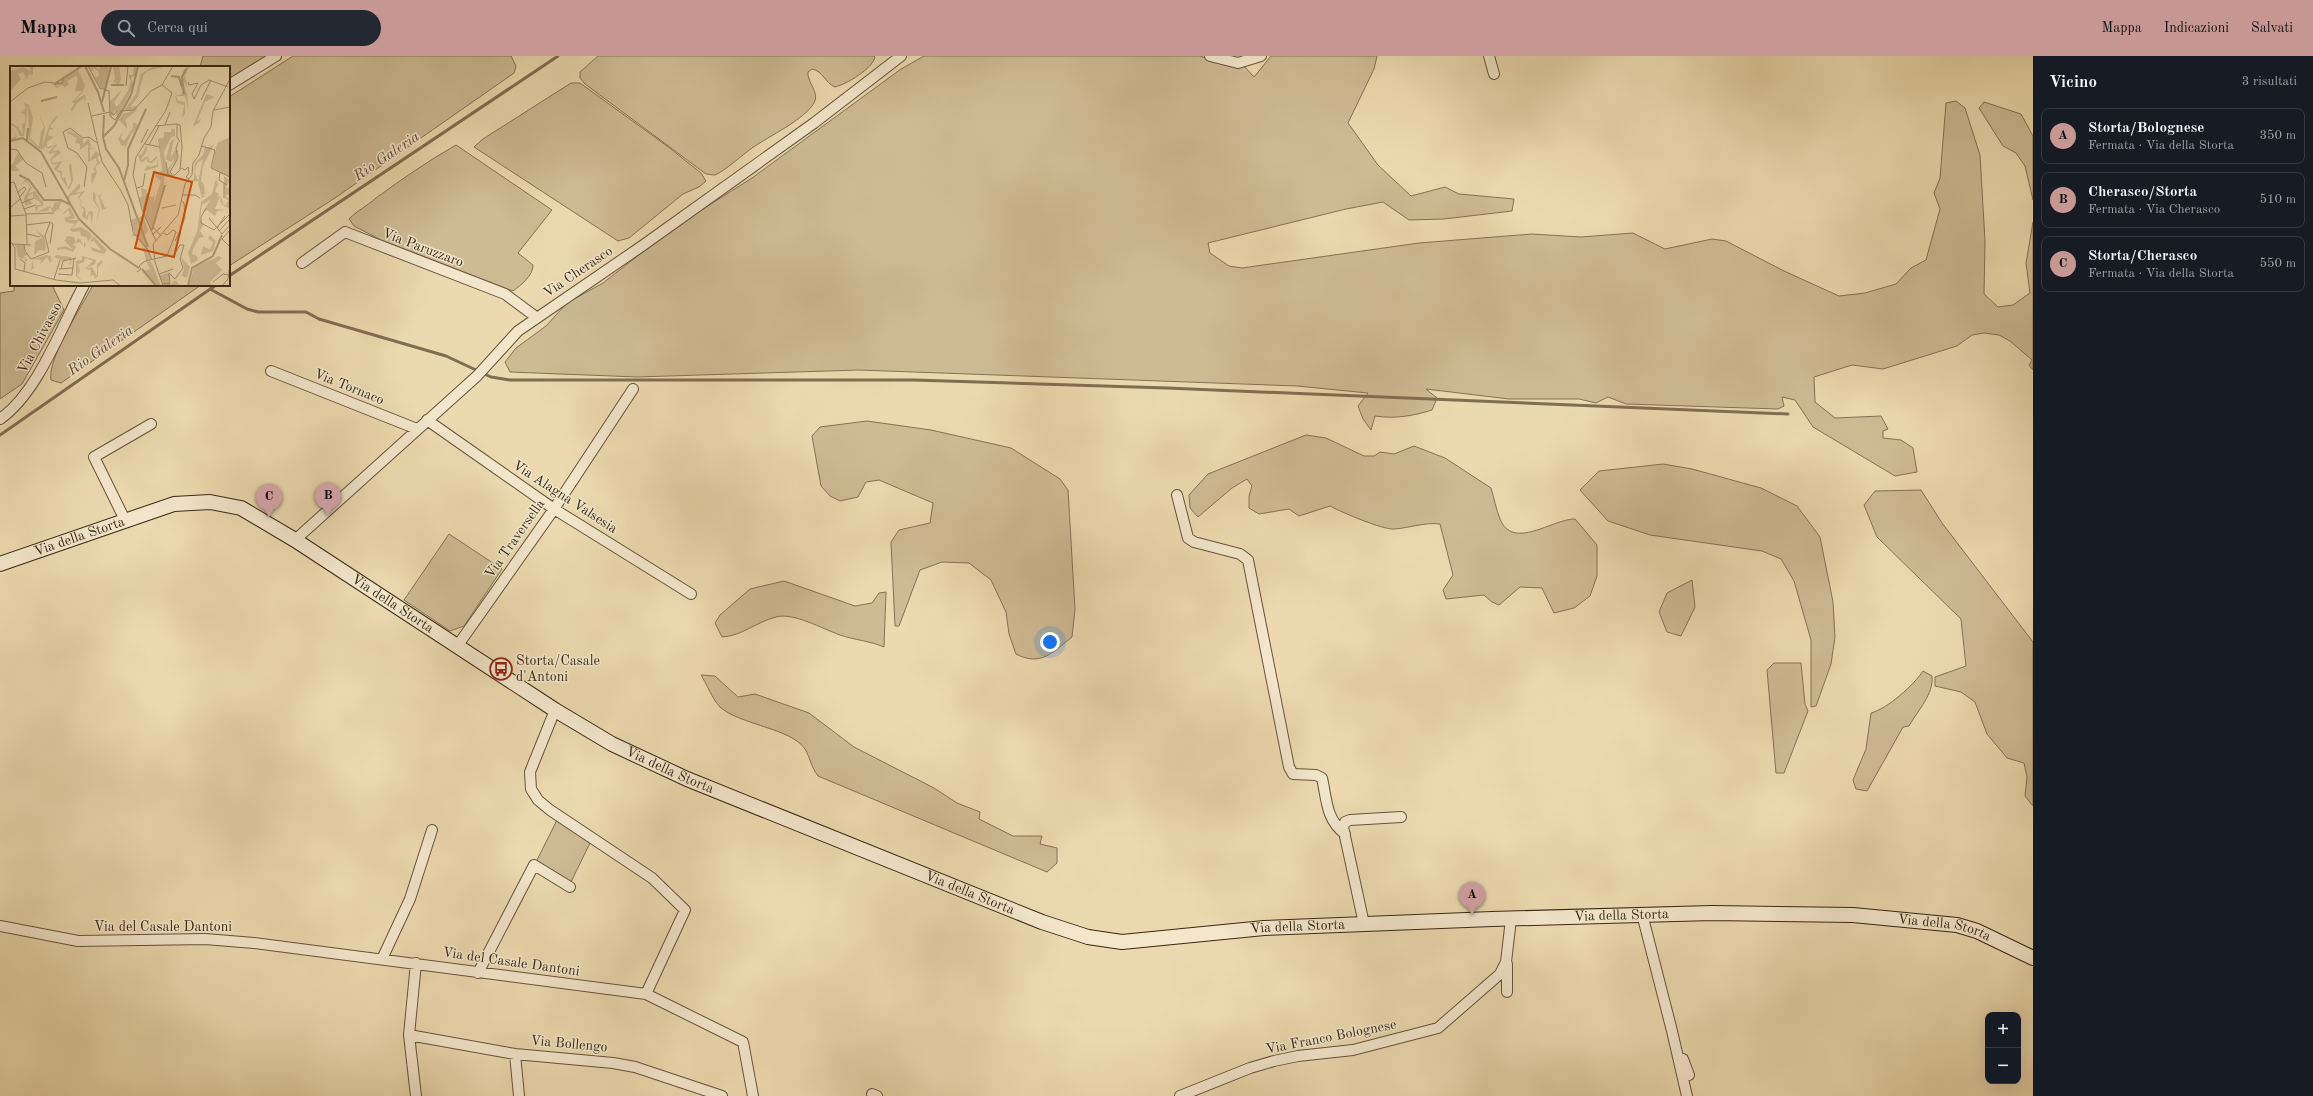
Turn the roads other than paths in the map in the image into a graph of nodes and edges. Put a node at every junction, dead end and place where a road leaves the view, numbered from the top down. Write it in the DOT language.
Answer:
graph roads {
  1 [pos="276,56"];
  2 [pos="901,56"];
  3 [pos="1210,56"];
  4 [pos="1261,56"];
  5 [pos="1489,56"];
  6 [pos="1494,74"];
  7 [pos="230,84"];
  8 [pos="302,263"];
  9 [pos="83,286"];
  10 [pos="536,317"];
  11 [pos="271,371"];
  12 [pos="633,389"];
  13 [pos="0,419"];
  14 [pos="427,420"];
  15 [pos="151,424"];
  16 [pos="417,429"];
  17 [pos="1177,496"];
  18 [pos="554,509"];
  19 [pos="125,520"];
  20 [pos="295,540"];
  21 [pos="0,564"];
  22 [pos="691,594"];
  23 [pos="458,645"];
  24 [pos="556,710"];
  25 [pos="1401,817"];
  26 [pos="432,830"];
  27 [pos="1345,834"];
  28 [pos="570,887"];
  29 [pos="1642,914"];
  30 [pos="1511,919"];
  31 [pos="1364,924"];
  32 [pos="0,926"];
  33 [pos="1507,956"];
  34 [pos="2033,958"];
  35 [pos="382,959"];
  36 [pos="416,963"];
  37 [pos="478,973"];
  38 [pos="1507,992"];
  39 [pos="646,994"];
  40 [pos="1672,1031"];
  41 [pos="409,1035"];
  42 [pos="515,1054"];
  43 [pos="1689,1075"];
  44 [pos="416,1096"];
  45 [pos="519,1096"];
  46 [pos="722,1096"];
  47 [pos="753,1096"];
  48 [pos="1180,1096"];
  49 [pos="1687,1096"];
  1 -- 7 [label="street"];
  2 -- 10 [label="street, Via Cherasco"];
  3 -- 4 [label="street"];
  5 -- 6 [label="street"];
  8 -- 10 [label="street, Via Paruzzaro"];
  9 -- 13 [label="street, Via Chivasso"];
  10 -- 14 [label="street, Via Cherasco"];
  11 -- 16 [label="street, Via Tornaco"];
  12 -- 18 [label="street, Via Traversella"];
  14 -- 16 [label="street, Via Cherasco"];
  14 -- 18 [label="street, Via Alagna Valsesia"];
  15 -- 19 [label="street"];
  16 -- 20 [label="street, Via Cherasco"];
  17 -- 27 [label="street"];
  18 -- 22 [label="street, Via Alagna Valsesia"];
  18 -- 23 [label="street, Via Traversella"];
  19 -- 20 [label="main road, Via della Storta"];
  19 -- 21 [label="main road, Via della Storta"];
  20 -- 23 [label="main road, Via della Storta"];
  23 -- 24 [label="main road, Via della Storta"];
  24 -- 31 [label="main road, Via della Storta"];
  24 -- 39 [label="street"];
  25 -- 27 [label="street"];
  26 -- 35 [label="street"];
  27 -- 31 [label="street"];
  28 -- 37 [label="street"];
  29 -- 30 [label="main road, Via della Storta"];
  29 -- 34 [label="main road, Via della Storta"];
  29 -- 40 [label="street"];
  30 -- 31 [label="main road, Via della Storta"];
  30 -- 33 [label="street, Via Franco Bolognese"];
  32 -- 35 [label="street, Via del Casale Dantoni"];
  33 -- 38 [label="street, Via Franco Bolognese"];
  33 -- 48 [label="street, Via Franco Bolognese"];
  35 -- 36 [label="street, Via del Casale Dantoni"];
  36 -- 37 [label="street, Via del Casale Dantoni"];
  36 -- 41 [label="street"];
  37 -- 39 [label="street, Via del Casale Dantoni"];
  39 -- 47 [label="street, Via del Casale Dantoni"];
  40 -- 43 [label="street"];
  40 -- 49 [label="street"];
  41 -- 42 [label="street, Via Bollengo"];
  41 -- 44 [label="street"];
  42 -- 45 [label="street"];
  42 -- 46 [label="street, Via Bollengo"];
}
